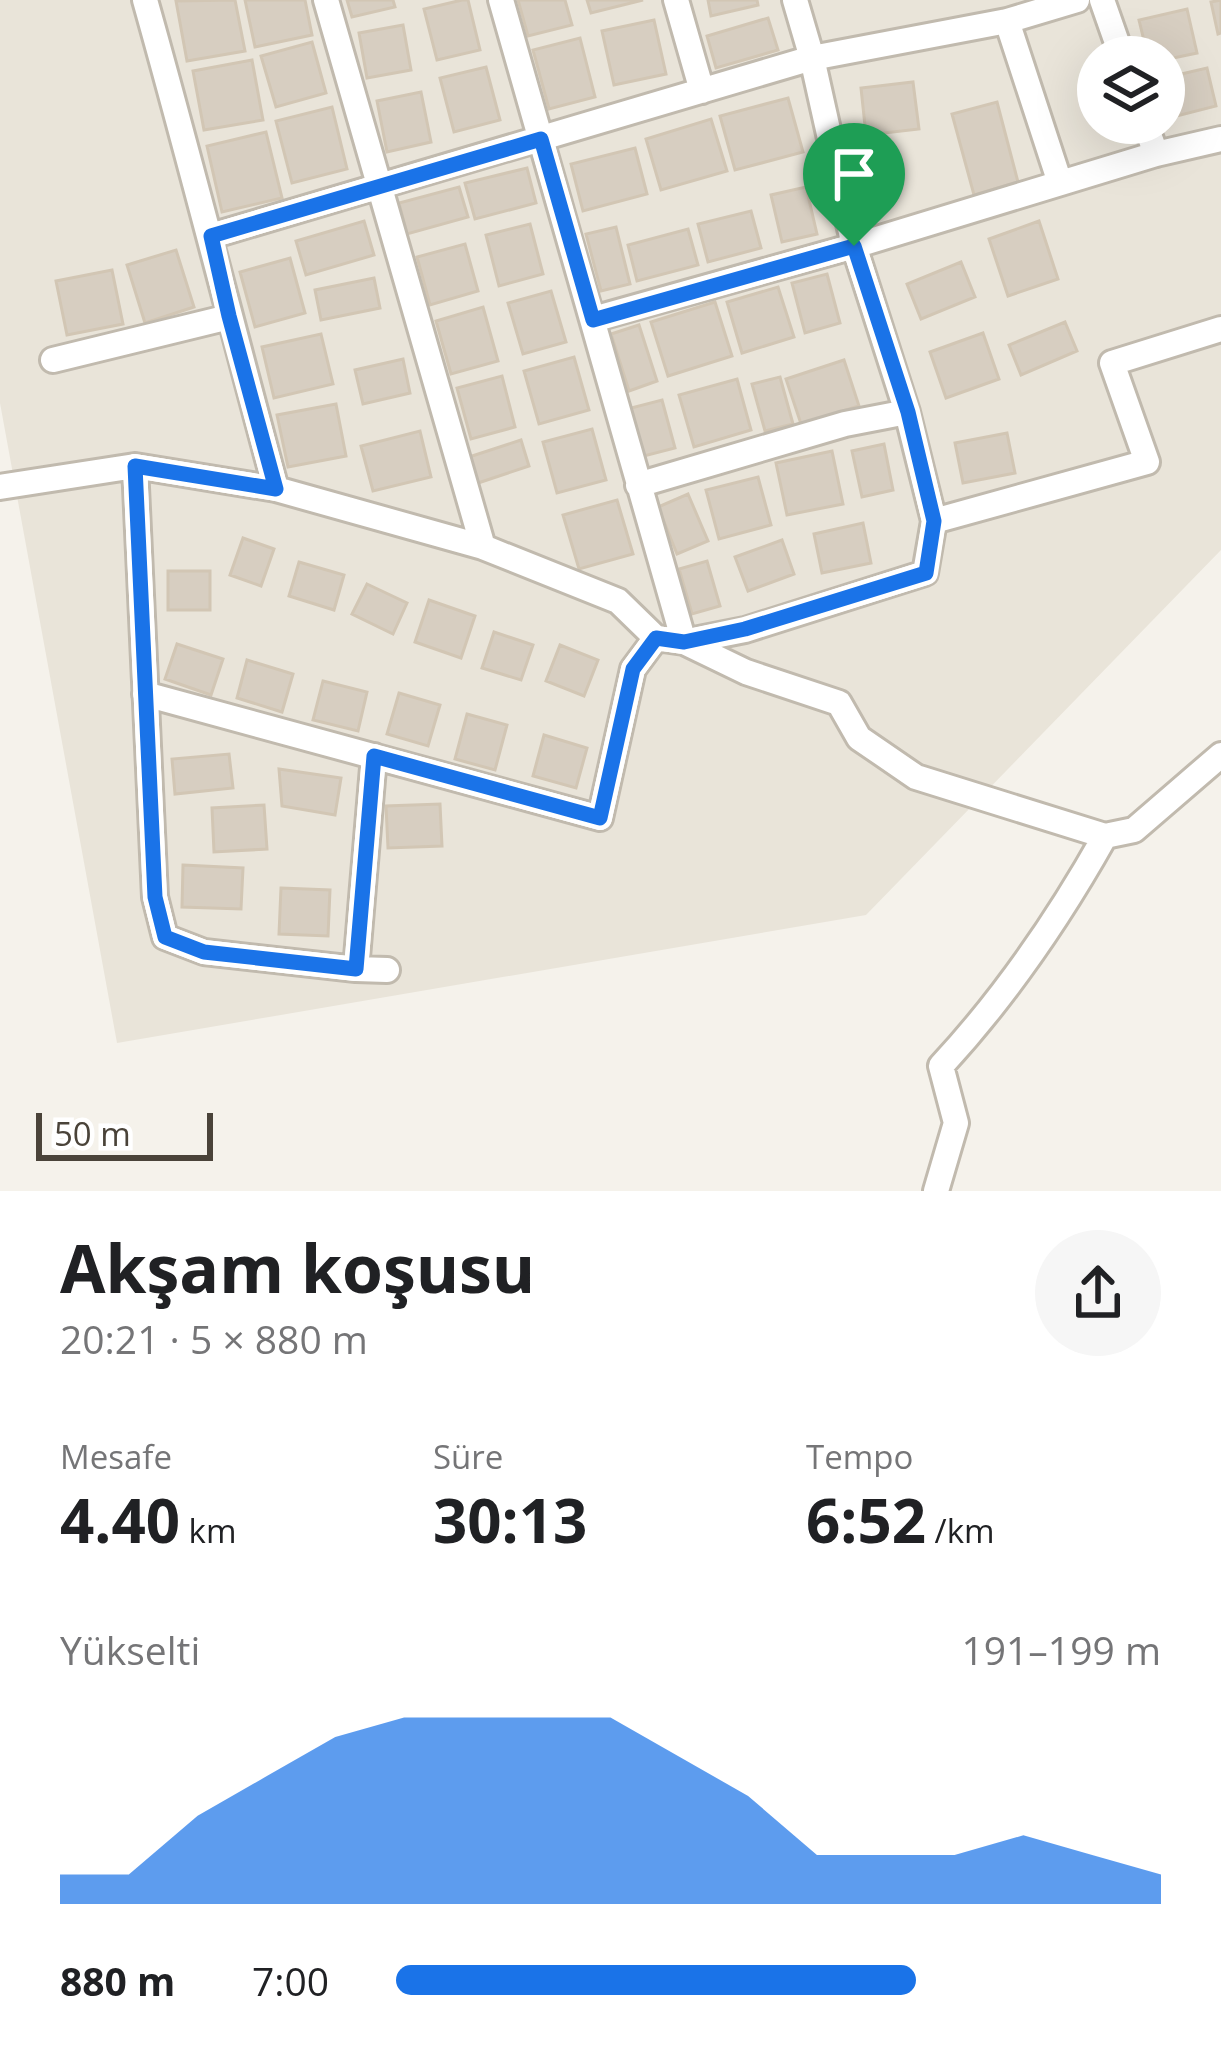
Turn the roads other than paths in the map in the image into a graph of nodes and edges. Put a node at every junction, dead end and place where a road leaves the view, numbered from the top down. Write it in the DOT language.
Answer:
graph roads {
  1 [pos="146,0"];
  2 [pos="326,0"];
  3 [pos="501,0"];
  4 [pos="676,0"];
  5 [pos="795,0"];
  6 [pos="1077,0"];
  7 [pos="1102,0"];
  8 [pos="1007,21"];
  9 [pos="1115,36"];
  10 [pos="812,58"];
  11 [pos="702,91"];
  12 [pos="541,139"];
  13 [pos="1221,139"];
  14 [pos="1152,144"];
  15 [pos="1156,154"];
  16 [pos="1060,183"];
  17 [pos="381,186"];
  18 [pos="211,236"];
  19 [pos="854,246"];
  20 [pos="229,316"];
  21 [pos="593,320"];
  22 [pos="1221,329"];
  23 [pos="53,360"];
  24 [pos="908,412"];
  25 [pos="135,466"];
  26 [pos="638,485"];
  27 [pos="0,487"];
  28 [pos="276,489"];
  29 [pos="934,521"];
  30 [pos="483,548"];
  31 [pos="656,638"];
  32 [pos="684,642"];
  33 [pos="145,694"];
  34 [pos="1221,754"];
  35 [pos="374,756"];
  36 [pos="1105,836"];
  37 [pos="356,969"];
  38 [pos="387,970"];
  39 [pos="936,1191"];
  1 -- 18 [label="street"];
  2 -- 17 [label="street"];
  3 -- 12 [label="street"];
  4 -- 11 [label="street"];
  5 -- 10 [label="street"];
  6 -- 8 [label="street"];
  7 -- 9 [label="street"];
  8 -- 10 [label="street"];
  8 -- 16 [label="street"];
  10 -- 11 [label="street"];
  10 -- 19 [label="street"];
  11 -- 12 [label="street"];
  12 -- 17 [label="street"];
  12 -- 21 [label="street"];
  13 -- 15 [label="street"];
  14 -- 15 [label="street"];
  15 -- 16 [label="street"];
  16 -- 19 [label="street"];
  17 -- 18 [label="street"];
  17 -- 30 [label="street"];
  18 -- 20 [label="street"];
  19 -- 21 [label="street"];
  19 -- 24 [label="street"];
  20 -- 23 [label="street"];
  20 -- 28 [label="street"];
  21 -- 26 [label="street"];
  22 -- 29 [label="street"];
  24 -- 26 [label="street"];
  24 -- 29 [label="street"];
  25 -- 27 [label="street"];
  25 -- 28 [label="street"];
  25 -- 33 [label="street"];
  26 -- 32 [label="street"];
  28 -- 30 [label="street"];
  29 -- 32 [label="street"];
  30 -- 31 [label="street"];
  31 -- 32 [label="street"];
  31 -- 35 [label="street"];
  32 -- 36 [label="street"];
  33 -- 35 [label="street"];
  33 -- 37 [label="street"];
  34 -- 36 [label="street"];
  35 -- 37 [label="street"];
  36 -- 39 [label="street"];
  37 -- 38 [label="street"];
}
